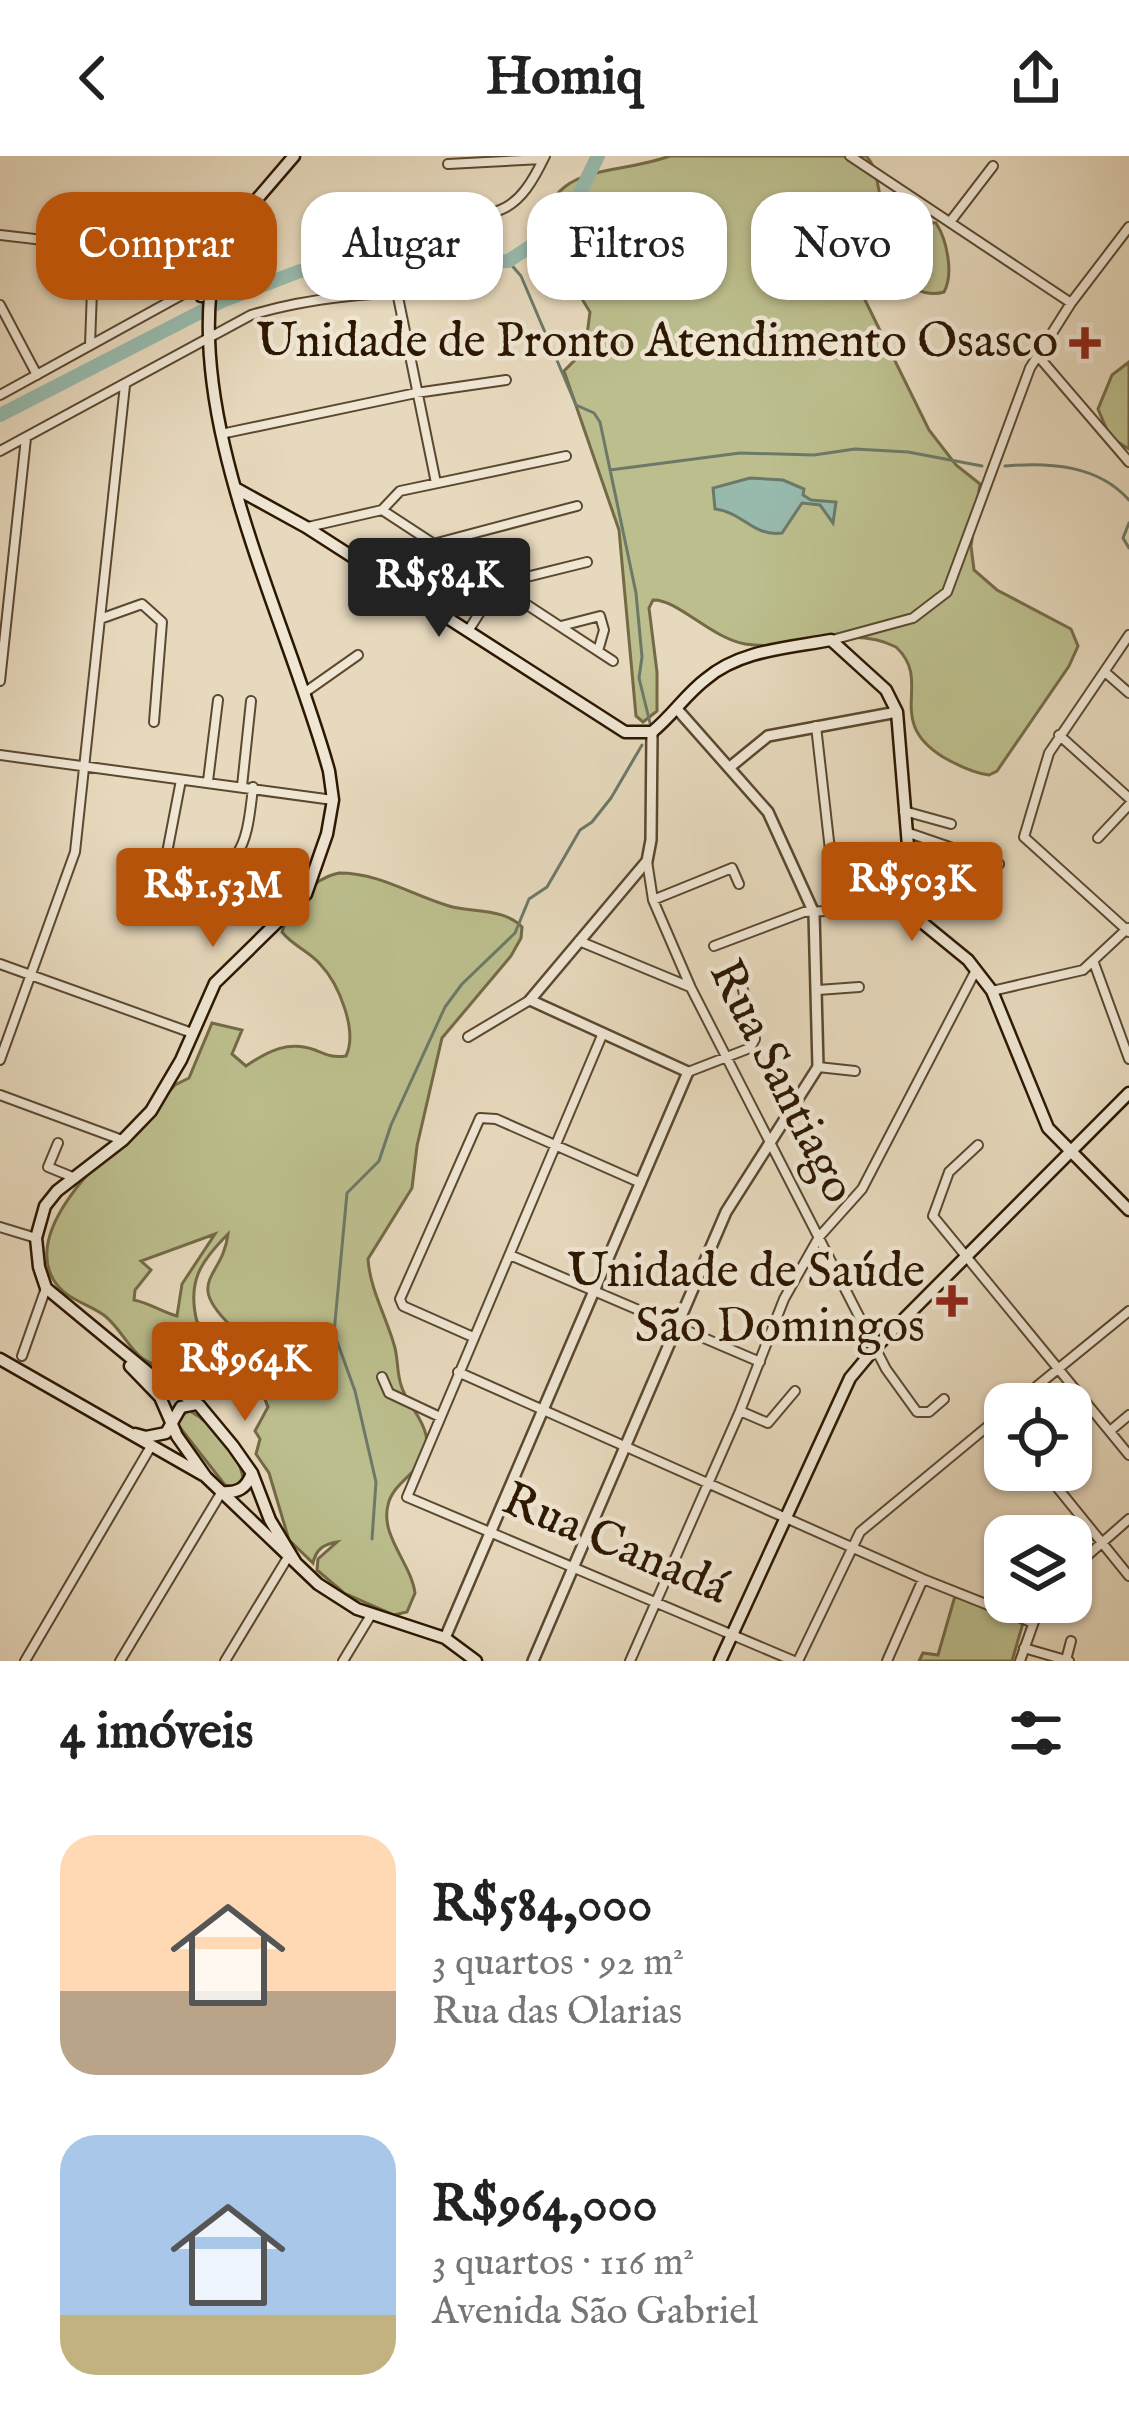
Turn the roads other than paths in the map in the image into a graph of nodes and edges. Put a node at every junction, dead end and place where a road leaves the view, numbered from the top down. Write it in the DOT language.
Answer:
graph roads {
  1 [pos="294,156"];
  2 [pos="850,156"];
  3 [pos="544,157"];
  4 [pos="498,159"];
  5 [pos="448,164"];
  6 [pos="993,166"];
  7 [pos="263,192"];
  8 [pos="503,210"];
  9 [pos="950,223"];
  10 [pos="1129,227"];
  11 [pos="0,235"];
  12 [pos="175,300"];
  13 [pos="205,300"];
  14 [pos="328,300"];
  15 [pos="399,300"];
  16 [pos="1071,303"];
  17 [pos="0,305"];
  18 [pos="209,336"];
  19 [pos="90,346"];
  20 [pos="1038,356"];
  21 [pos="37,375"];
  22 [pos="506,380"];
  23 [pos="125,385"];
  24 [pos="416,393"];
  25 [pos="0,395"];
  26 [pos="221,434"];
  27 [pos="26,436"];
  28 [pos="0,451"];
  29 [pos="566,456"];
  30 [pos="1129,462"];
  31 [pos="436,483"];
  32 [pos="237,489"];
  33 [pos="577,506"];
  34 [pos="382,510"];
  35 [pos="306,527"];
  36 [pos="436,544"];
  37 [pos="587,562"];
  38 [pos="498,584"];
  39 [pos="100,619"];
  40 [pos="560,626"];
  41 [pos="468,631"];
  42 [pos="1129,635"];
  43 [pos="831,640"];
  44 [pos="598,651"];
  45 [pos="358,655"];
  46 [pos="613,661"];
  47 [pos="1105,672"];
  48 [pos="0,681"];
  49 [pos="304,693"];
  50 [pos="1129,693"];
  51 [pos="218,700"];
  52 [pos="251,701"];
  53 [pos="676,709"];
  54 [pos="897,712"];
  55 [pos="154,722"];
  56 [pos="816,726"];
  57 [pos="652,732"];
  58 [pos="1060,735"];
  59 [pos="0,755"];
  60 [pos="85,766"];
  61 [pos="730,767"];
  62 [pos="181,780"];
  63 [pos="208,781"];
  64 [pos="247,786"];
  65 [pos="333,800"];
  66 [pos="1129,801"];
  67 [pos="904,811"];
  68 [pos="951,824"];
  69 [pos="905,832"];
  70 [pos="1098,838"];
  71 [pos="647,861"];
  72 [pos="999,863"];
  73 [pos="739,884"];
  74 [pos="653,900"];
  75 [pos="913,907"];
  76 [pos="837,912"];
  77 [pos="814,913"];
  78 [pos="1128,929"];
  79 [pos="579,941"];
  80 [pos="714,946"];
  81 [pos="1094,963"];
  82 [pos="0,964"];
  83 [pos="976,970"];
  84 [pos="31,975"];
  85 [pos="859,987"];
  86 [pos="691,988"];
  87 [pos="743,990"];
  88 [pos="818,990"];
  89 [pos="992,991"];
  90 [pos="530,1000"];
  91 [pos="192,1034"];
  92 [pos="603,1034"];
  93 [pos="468,1036"];
  94 [pos="728,1058"];
  95 [pos="1129,1059"];
  96 [pos="0,1060"];
  97 [pos="818,1067"];
  98 [pos="855,1071"];
  99 [pos="688,1072"];
  100 [pos="1129,1093"];
  101 [pos="0,1095"];
  102 [pos="123,1140"];
  103 [pos="772,1140"];
  104 [pos="58,1143"];
  105 [pos="978,1145"];
  106 [pos="556,1147"];
  107 [pos="1071,1151"];
  108 [pos="75,1178"];
  109 [pos="641,1184"];
  110 [pos="1129,1210"];
  111 [pos="0,1227"];
  112 [pos="819,1237"];
  113 [pos="36,1238"];
  114 [pos="510,1255"];
  115 [pos="967,1255"];
  116 [pos="46,1288"];
  117 [pos="596,1291"];
  118 [pos="1129,1311"];
  119 [pos="677,1326"];
  120 [pos="100,1332"];
  121 [pos="472,1336"];
  122 [pos="875,1348"];
  123 [pos="22,1356"];
  124 [pos="0,1359"];
  125 [pos="760,1362"];
  126 [pos="1057,1369"];
  127 [pos="458,1372"];
  128 [pos="382,1377"];
  129 [pos="1040,1383"];
  130 [pos="795,1390"];
  131 [pos="944,1399"];
  132 [pos="199,1405"];
  133 [pos="544,1408"];
  134 [pos="740,1411"];
  135 [pos="1129,1415"];
  136 [pos="440,1417"];
  137 [pos="169,1428"];
  138 [pos="121,1429"];
  139 [pos="1110,1431"];
  140 [pos="984,1432"];
  141 [pos="626,1445"];
  142 [pos="150,1448"];
  143 [pos="1129,1455"];
  144 [pos="252,1473"];
  145 [pos="206,1477"];
  146 [pos="708,1483"];
  147 [pos="1059,1491"];
  148 [pos="221,1492"];
  149 [pos="786,1516"];
  150 [pos="1129,1519"];
  151 [pos="493,1531"];
  152 [pos="1100,1542"];
  153 [pos="852,1545"];
  154 [pos="1092,1550"];
  155 [pos="292,1560"];
  156 [pos="575,1565"];
  157 [pos="1129,1576"];
  158 [pos="923,1579"];
  159 [pos="656,1600"];
  160 [pos="984,1603"];
  161 [pos="370,1615"];
  162 [pos="1031,1623"];
  163 [pos="732,1634"];
  164 [pos="445,1638"];
  165 [pos="1071,1640"];
  166 [pos="1024,1647"];
  167 [pos="1067,1660"];
  168 [pos="25,1661"];
  169 [pos="120,1661"];
  170 [pos="225,1661"];
  171 [pos="343,1661"];
  172 [pos="476,1661"];
  173 [pos="533,1661"];
  174 [pos="630,1661"];
  175 [pos="720,1661"];
  176 [pos="796,1661"];
  177 [pos="887,1661"];
  178 [pos="1020,1661"];
  1 -- 7 [label="main road"];
  2 -- 9 [label="street"];
  3 -- 4 [label="street"];
  3 -- 8 [label="street"];
  4 -- 5 [label="street"];
  6 -- 9 [label="street"];
  9 -- 16 [label="street"];
  10 -- 16 [label="street"];
  11 -- 19 [label="street"];
  12 -- 19 [label="street"];
  13 -- 18 [label="main road"];
  14 -- 18 [label="street"];
  15 -- 24 [label="street"];
  16 -- 20 [label="street"];
  17 -- 21 [label="street"];
  18 -- 23 [label="street"];
  18 -- 26 [label="main road"];
  19 -- 21 [label="street"];
  20 -- 30 [label="street"];
  20 -- 43 [label="street"];
  21 -- 25 [label="street"];
  22 -- 24 [label="street"];
  23 -- 27 [label="street"];
  23 -- 39 [label="street"];
  24 -- 26 [label="street"];
  24 -- 31 [label="street"];
  26 -- 32 [label="main road"];
  27 -- 28 [label="street"];
  27 -- 48 [label="street"];
  29 -- 31 [label="street"];
  31 -- 34 [label="street"];
  32 -- 35 [label="main road"];
  32 -- 49 [label="main road"];
  33 -- 36 [label="street"];
  34 -- 35 [label="street"];
  34 -- 36 [label="street"];
  35 -- 41 [label="main road"];
  36 -- 38 [label="street"];
  37 -- 38 [label="street"];
  38 -- 40 [label="street"];
  38 -- 41 [label="street"];
  39 -- 55 [label="street"];
  39 -- 60 [label="street"];
  40 -- 44 [label="street"];
  40 -- 44 [label="street"];
  41 -- 57 [label="main road"];
  42 -- 47 [label="street"];
  43 -- 53 [label="main road"];
  43 -- 54 [label="main road"];
  44 -- 46 [label="street"];
  45 -- 49 [label="street"];
  47 -- 50 [label="street"];
  47 -- 58 [label="street"];
  49 -- 65 [label="main road"];
  51 -- 63 [label="street"];
  52 -- 64 [label="street"];
  53 -- 57 [label="main road"];
  53 -- 61 [label="street"];
  54 -- 56 [label="street"];
  54 -- 67 [label="main road"];
  56 -- 61 [label="street"];
  56 -- 76 [label="street"];
  57 -- 71 [label="street, Rua Santiago"];
  58 -- 66 [label="street"];
  58 -- 78 [label="street"];
  59 -- 60 [label="street"];
  60 -- 62 [label="street"];
  60 -- 84 [label="street"];
  61 -- 77 [label="street"];
  62 -- 63 [label="street"];
  62 -- 64 [label="street"];
  63 -- 64 [label="street"];
  64 -- 65 [label="street"];
  65 -- 91 [label="main road"];
  66 -- 70 [label="street"];
  67 -- 68 [label="street"];
  67 -- 69 [label="main road"];
  69 -- 72 [label="street"];
  69 -- 75 [label="main road"];
  71 -- 74 [label="street, Rua Santiago"];
  71 -- 79 [label="street"];
  73 -- 74 [label="street"];
  74 -- 86 [label="street, Rua Santiago"];
  75 -- 76 [label="street"];
  75 -- 83 [label="main road"];
  76 -- 77 [label="street"];
  77 -- 80 [label="street"];
  77 -- 88 [label="street"];
  78 -- 81 [label="street"];
  79 -- 86 [label="street"];
  79 -- 90 [label="street"];
  81 -- 89 [label="street"];
  81 -- 95 [label="street"];
  82 -- 84 [label="street"];
  83 -- 89 [label="main road"];
  83 -- 112 [label="street"];
  84 -- 91 [label="street"];
  84 -- 96 [label="street"];
  85 -- 88 [label="street"];
  86 -- 94 [label="street, Rua Santiago"];
  87 -- 94 [label="street"];
  88 -- 97 [label="street"];
  89 -- 107 [label="main road"];
  90 -- 92 [label="street"];
  90 -- 93 [label="street"];
  91 -- 102 [label="main road"];
  92 -- 99 [label="street"];
  92 -- 106 [label="street"];
  94 -- 99 [label="street"];
  94 -- 103 [label="street, Rua Santiago"];
  97 -- 98 [label="street"];
  97 -- 103 [label="street"];
  99 -- 109 [label="street"];
  100 -- 107 [label="main road"];
  101 -- 102 [label="street"];
  102 -- 108 [label="main road"];
  103 -- 112 [label="street, Rua Santiago"];
  103 -- 119 [label="street"];
  104 -- 108 [label="street"];
  105 -- 115 [label="street"];
  106 -- 109 [label="street"];
  106 -- 114 [label="street"];
  106 -- 121 [label="street"];
  107 -- 110 [label="main road"];
  107 -- 115 [label="main road"];
  108 -- 113 [label="main road"];
  109 -- 117 [label="street"];
  111 -- 113 [label="street"];
  112 -- 122 [label="street, Rua Santiago"];
  112 -- 125 [label="street"];
  113 -- 116 [label="main road"];
  114 -- 117 [label="street"];
  114 -- 121 [label="street"];
  115 -- 122 [label="main road"];
  115 -- 126 [label="street"];
  116 -- 120 [label="main road"];
  116 -- 123 [label="street"];
  117 -- 119 [label="street"];
  117 -- 133 [label="street"];
  118 -- 126 [label="street"];
  119 -- 125 [label="street"];
  119 -- 141 [label="street"];
  120 -- 132 [label="main road"];
  120 -- 137 [label="main road"];
  121 -- 127 [label="street"];
  122 -- 131 [label="street, Rua Santiago"];
  122 -- 149 [label="main road"];
  124 -- 138 [label="main road"];
  125 -- 134 [label="street"];
  126 -- 129 [label="street"];
  126 -- 139 [label="street"];
  127 -- 133 [label="street"];
  127 -- 136 [label="street"];
  128 -- 136 [label="street"];
  130 -- 134 [label="street"];
  132 -- 137 [label="main road"];
  132 -- 144 [label="main road"];
  133 -- 141 [label="street"];
  133 -- 151 [label="street"];
  134 -- 146 [label="street"];
  135 -- 139 [label="street"];
  136 -- 151 [label="street, Rua Canadá"];
  137 -- 138 [label="main road"];
  137 -- 142 [label="main road"];
  137 -- 145 [label="main road"];
  138 -- 142 [label="main road"];
  139 -- 143 [label="street"];
  140 -- 153 [label="street"];
  141 -- 146 [label="street"];
  141 -- 156 [label="street"];
  142 -- 145 [label="main road"];
  142 -- 168 [label="street"];
  144 -- 148 [label="main road"];
  144 -- 155 [label="main road"];
  145 -- 148 [label="main road"];
  146 -- 149 [label="street"];
  146 -- 159 [label="street"];
  147 -- 152 [label="street"];
  148 -- 155 [label="main road"];
  148 -- 169 [label="street"];
  149 -- 153 [label="street"];
  149 -- 163 [label="main road"];
  150 -- 152 [label="street"];
  151 -- 156 [label="street, Rua Canadá"];
  151 -- 164 [label="street"];
  152 -- 154 [label="street"];
  152 -- 157 [label="street"];
  153 -- 158 [label="street"];
  153 -- 176 [label="street"];
  155 -- 161 [label="main road"];
  155 -- 170 [label="street"];
  156 -- 159 [label="street, Rua Canadá"];
  156 -- 173 [label="street"];
  158 -- 160 [label="street"];
  158 -- 177 [label="street"];
  159 -- 163 [label="street, Rua Canadá"];
  159 -- 174 [label="street"];
  161 -- 164 [label="main road"];
  161 -- 171 [label="street"];
  162 -- 166 [label="street"];
  163 -- 175 [label="main road"];
  163 -- 176 [label="street, Rua Canadá"];
  164 -- 172 [label="main road"];
  165 -- 167 [label="street"];
  166 -- 167 [label="street"];
  166 -- 178 [label="street"];
}
